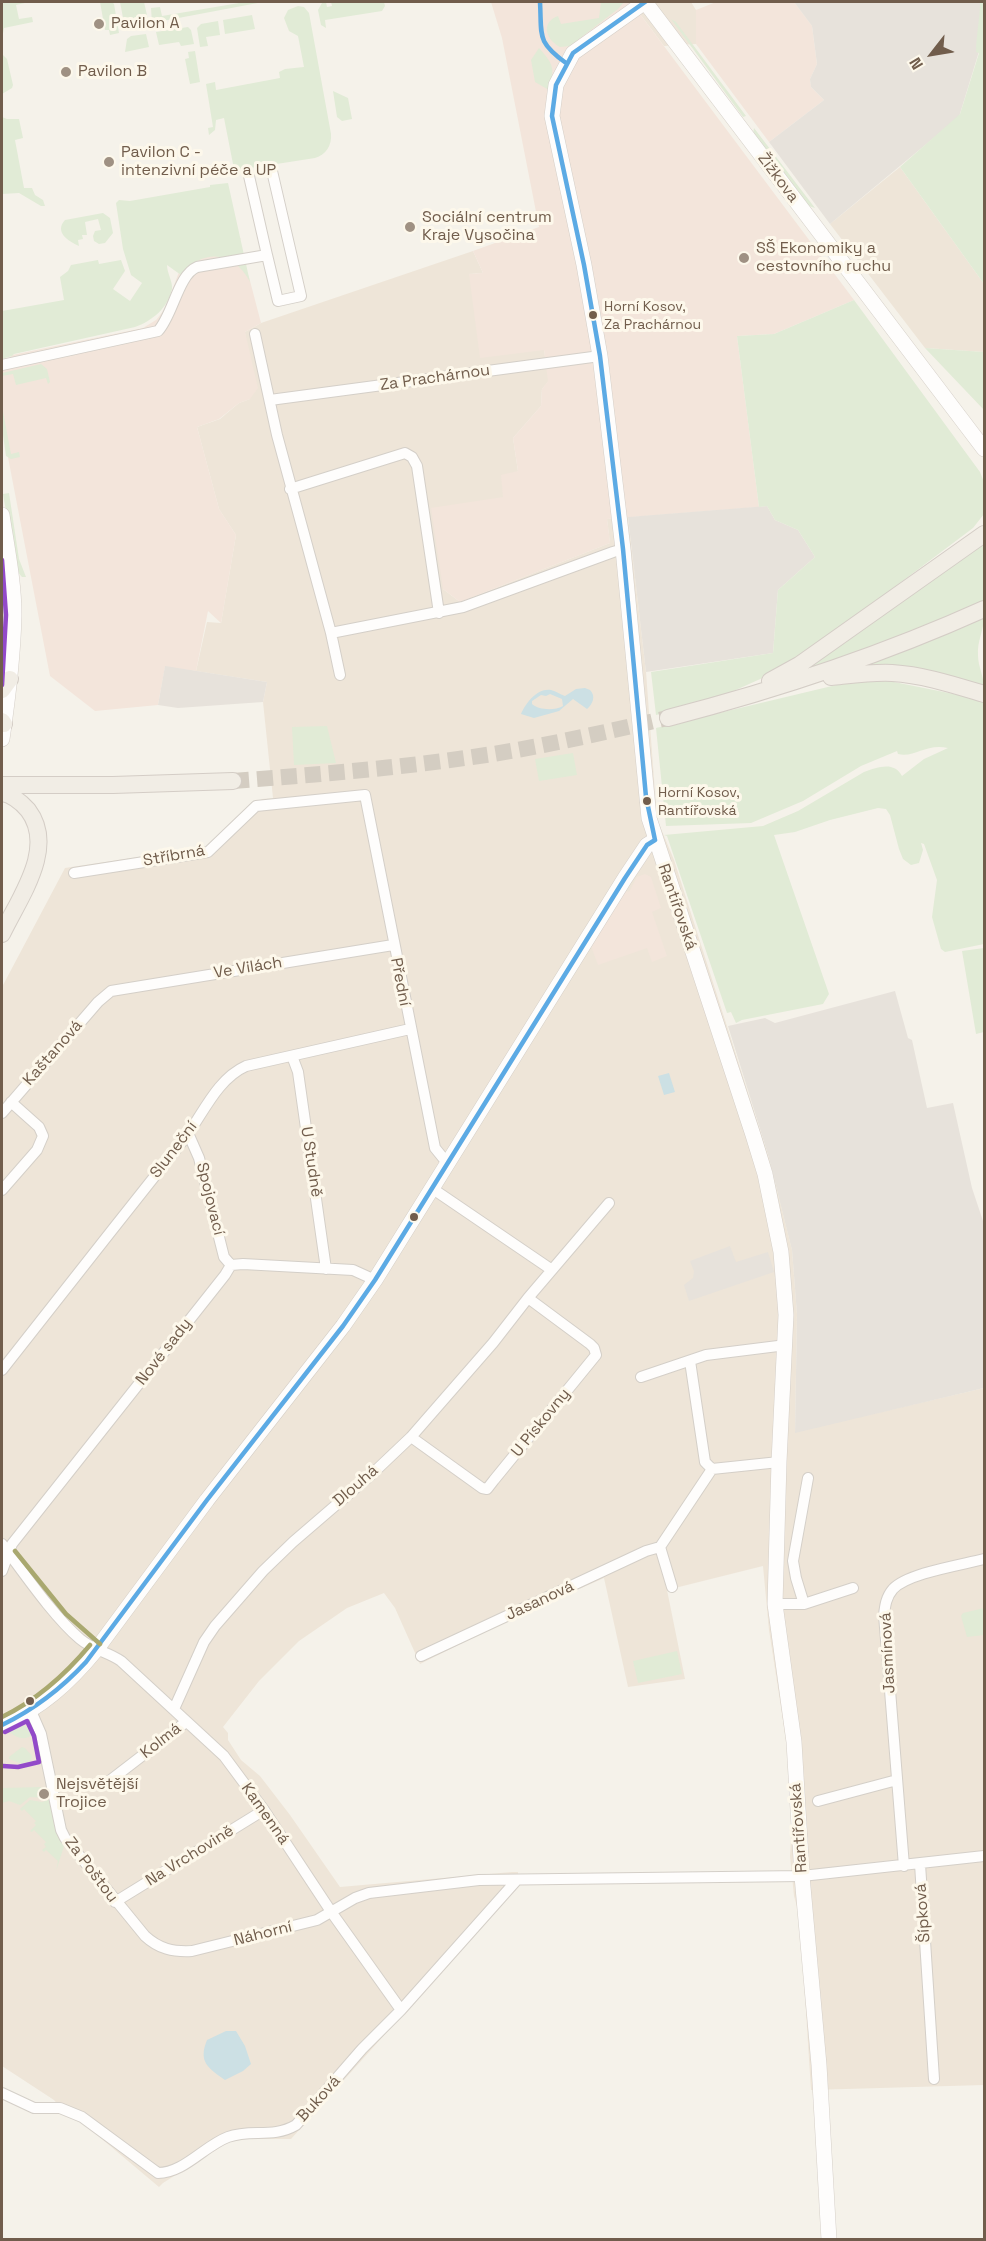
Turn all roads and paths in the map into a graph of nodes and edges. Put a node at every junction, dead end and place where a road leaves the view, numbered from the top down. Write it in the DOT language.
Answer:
graph roads {
  1 [pos="645,2"];
  2 [pos="272,171"];
  3 [pos="249,176"];
  4 [pos="267,255"];
  5 [pos="255,334"];
  6 [pos="600,356"];
  7 [pos="2,365"];
  8 [pos="270,400"];
  9 [pos="984,448"];
  10 [pos="290,489"];
  11 [pos="2,515"];
  12 [pos="982,535"];
  13 [pos="623,549"];
  14 [pos="984,609"];
  15 [pos="439,613"];
  16 [pos="331,633"];
  17 [pos="340,675"];
  18 [pos="800,680"];
  19 [pos="6,684"];
  20 [pos="984,694"];
  21 [pos="716,706"];
  22 [pos="668,718"];
  23 [pos="2,728"];
  24 [pos="233,781"];
  25 [pos="2,785"];
  26 [pos="2,793"];
  27 [pos="365,795"];
  28 [pos="655,840"];
  29 [pos="74,873"];
  30 [pos="2,934"];
  31 [pos="393,945"];
  32 [pos="105,994"];
  33 [pos="410,1029"];
  34 [pos="292,1056"];
  35 [pos="11,1101"];
  36 [pos="2,1113"];
  37 [pos="188,1133"];
  38 [pos="448,1164"];
  39 [pos="433,1189"];
  40 [pos="2,1190"];
  41 [pos="609,1203"];
  42 [pos="231,1265"];
  43 [pos="326,1269"];
  44 [pos="552,1270"];
  45 [pos="375,1280"];
  46 [pos="528,1298"];
  47 [pos="786,1345"];
  48 [pos="690,1361"];
  49 [pos="2,1370"];
  50 [pos="641,1377"];
  51 [pos="411,1437"];
  52 [pos="778,1462"];
  53 [pos="712,1469"];
  54 [pos="808,1478"];
  55 [pos="2,1544"];
  56 [pos="660,1547"];
  57 [pos="9,1555"];
  58 [pos="984,1559"];
  59 [pos="2,1571"];
  60 [pos="672,1587"];
  61 [pos="853,1588"];
  62 [pos="775,1604"];
  63 [pos="804,1604"];
  64 [pos="96,1650"];
  65 [pos="421,1656"];
  66 [pos="174,1709"];
  67 [pos="31,1711"];
  68 [pos="186,1722"];
  69 [pos="2,1725"];
  70 [pos="897,1780"];
  71 [pos="108,1782"];
  72 [pos="818,1801"];
  73 [pos="264,1810"];
  74 [pos="984,1856"];
  75 [pos="920,1864"];
  76 [pos="904,1866"];
  77 [pos="802,1876"];
  78 [pos="516,1881"];
  79 [pos="116,1902"];
  80 [pos="332,1913"];
  81 [pos="192,1951"];
  82 [pos="400,2010"];
  83 [pos="934,2079"];
  84 [pos="2,2093"];
  85 [pos="829,2240"];
  1 -- 6 [label="street, Rantířovská"];
  1 -- 9 [label="street, Žižkova"];
  2 -- 4 [label="street"];
  3 -- 4 [label="street"];
  4 -- 7 [label="street"];
  5 -- 8 [label="street"];
  6 -- 8 [label="street, Za Prachárnou"];
  6 -- 13 [label="street, Rantířovská"];
  8 -- 10 [label="street"];
  10 -- 15 [label="street"];
  10 -- 16 [label="street"];
  11 -- 19 [label="street"];
  12 -- 21 [label="main road"];
  13 -- 15 [label="street"];
  13 -- 28 [label="street, Rantířovská"];
  14 -- 18 [label="main road"];
  15 -- 16 [label="street"];
  16 -- 17 [label="street"];
  18 -- 20 [label="main road"];
  18 -- 21 [label="main road"];
  19 -- 23 [label="street"];
  21 -- 22 [label="main road"];
  24 -- 25 [label="main road"];
  26 -- 30 [label="main road"];
  27 -- 29 [label="street, Stříbrná"];
  27 -- 31 [label="street, Přední"];
  28 -- 38 [label="street"];
  28 -- 47 [label="street, Rantířovská"];
  31 -- 32 [label="street, Ve Vilách"];
  31 -- 33 [label="street, Přední"];
  32 -- 35 [label="street, Kaštanová"];
  33 -- 34 [label="street, Sluneční"];
  33 -- 38 [label="street, Přední"];
  34 -- 37 [label="street, Sluneční"];
  34 -- 43 [label="street, U Studně"];
  35 -- 36 [label="street, Kaštanová"];
  35 -- 40 [label="street"];
  37 -- 42 [label="street, Spojovací"];
  37 -- 49 [label="street, Sluneční"];
  38 -- 39 [label="street"];
  39 -- 44 [label="street"];
  39 -- 45 [label="street"];
  41 -- 44 [label="street, Dlouhá"];
  42 -- 43 [label="street"];
  42 -- 57 [label="street, Nové sady"];
  43 -- 45 [label="street"];
  44 -- 46 [label="street, Dlouhá"];
  45 -- 64 [label="street"];
  46 -- 51 [label="street, Dlouhá"];
  46 -- 51 [label="street, U Pískovny"];
  47 -- 48 [label="street"];
  47 -- 52 [label="street, Rantířovská"];
  48 -- 50 [label="street"];
  48 -- 53 [label="street"];
  51 -- 66 [label="street, Dlouhá"];
  52 -- 53 [label="street"];
  52 -- 62 [label="street, Rantířovská"];
  53 -- 56 [label="street"];
  54 -- 63 [label="street"];
  55 -- 57 [label="street, Kamenná"];
  56 -- 60 [label="street"];
  56 -- 65 [label="street, Jasanová"];
  57 -- 59 [label="street, Nové sady"];
  57 -- 64 [label="street, Kamenná"];
  58 -- 70 [label="street, Jasmínová"];
  61 -- 63 [label="street"];
  62 -- 63 [label="street"];
  62 -- 77 [label="street, Rantířovská"];
  64 -- 66 [label="street, Kamenná"];
  64 -- 67 [label="street"];
  66 -- 68 [label="street, Kamenná"];
  67 -- 69 [label="street"];
  67 -- 79 [label="street, Za Poštou"];
  68 -- 71 [label="street, Kolmá"];
  68 -- 73 [label="street, Kamenná"];
  70 -- 72 [label="street"];
  70 -- 76 [label="street, Jasmínová"];
  73 -- 79 [label="street, Na Vrchovině"];
  73 -- 80 [label="street, Kamenná"];
  74 -- 75 [label="street"];
  75 -- 76 [label="street, Šípková"];
  75 -- 83 [label="street, Šípková"];
  76 -- 77 [label="street, Šípková"];
  77 -- 78 [label="street, Šípková"];
  77 -- 85 [label="street, Rantířovská"];
  78 -- 80 [label="street, Náhorní"];
  78 -- 82 [label="street, Buková"];
  79 -- 81 [label="street, Za Poštou"];
  80 -- 81 [label="street, Náhorní"];
  80 -- 82 [label="street, Kamenná"];
  82 -- 84 [label="street, Buková"];
}
